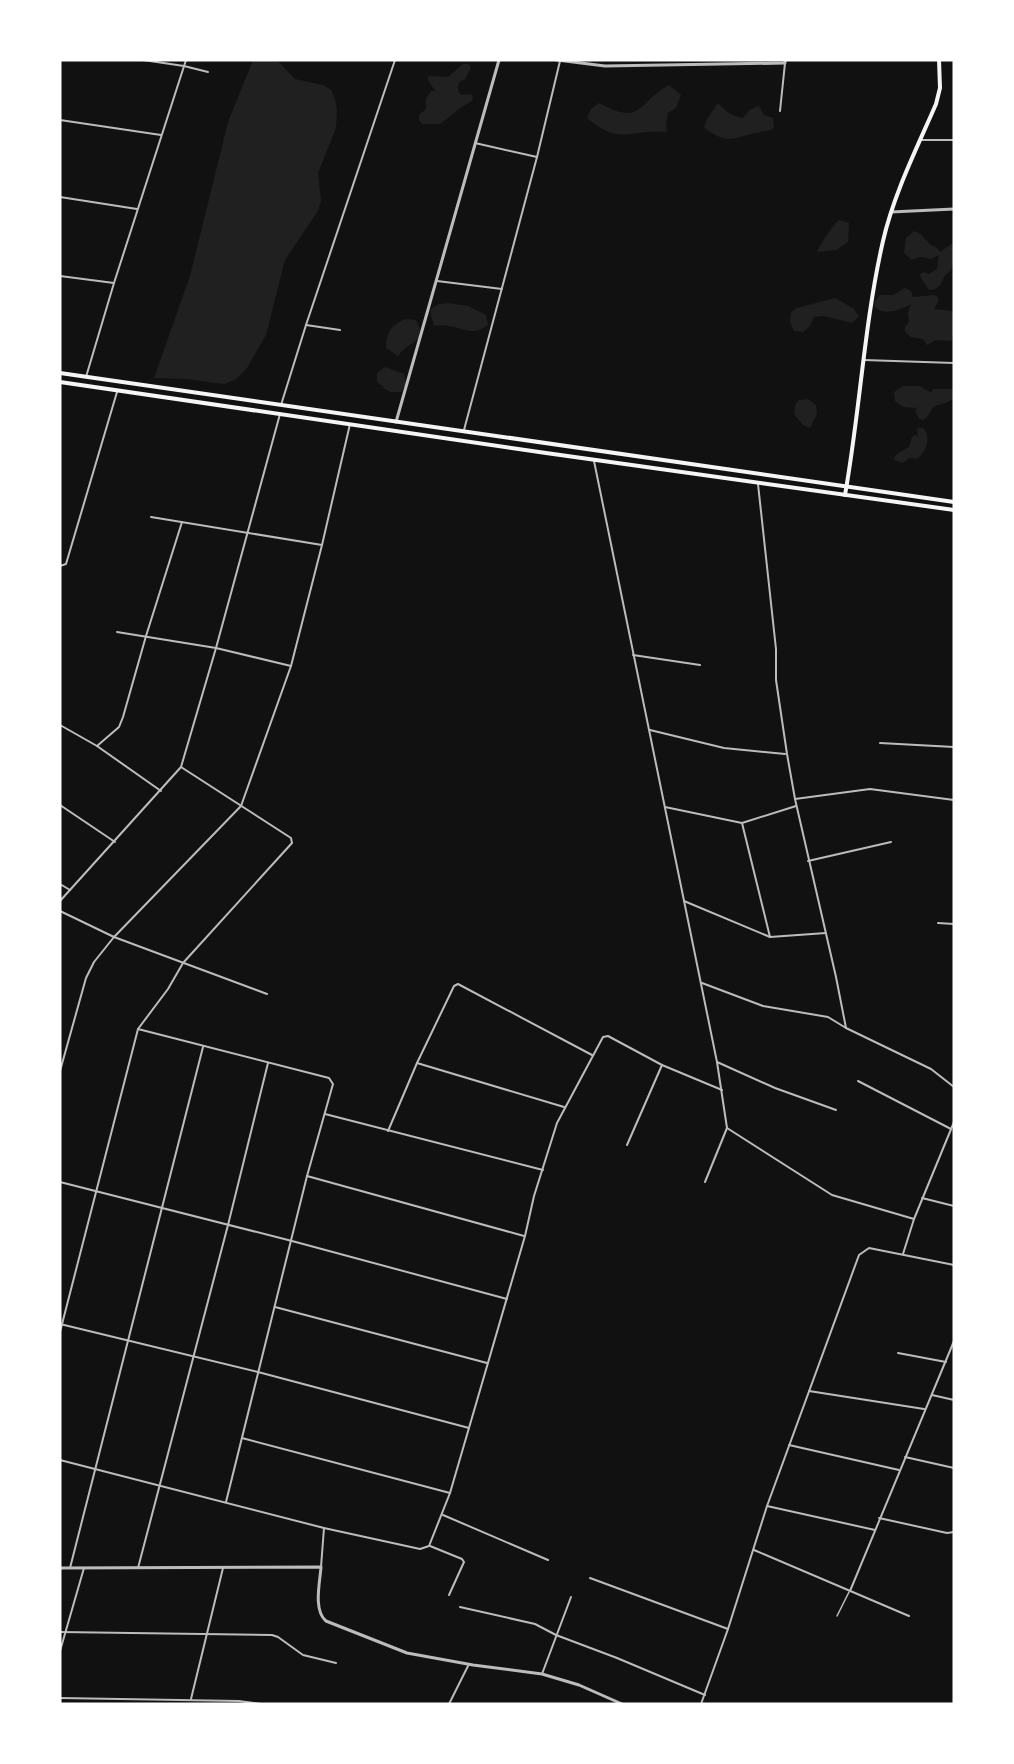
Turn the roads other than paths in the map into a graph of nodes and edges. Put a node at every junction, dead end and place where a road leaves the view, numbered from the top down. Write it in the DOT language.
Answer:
graph roads {
  1 [pos="143,60"];
  2 [pos="186,60"];
  3 [pos="396,60"];
  4 [pos="499,60"];
  5 [pos="558,60"];
  6 [pos="939,60"];
  7 [pos="785,62"];
  8 [pos="184,66"];
  9 [pos="208,72"];
  10 [pos="780,111"];
  11 [pos="60,120"];
  12 [pos="161,135"];
  13 [pos="921,140"];
  14 [pos="954,140"];
  15 [pos="475,143"];
  16 [pos="537,157"];
  17 [pos="60,197"];
  18 [pos="954,208"];
  19 [pos="137,209"];
  20 [pos="891,212"];
  21 [pos="60,276"];
  22 [pos="437,280"];
  23 [pos="114,283"];
  24 [pos="501,289"];
  25 [pos="306,325"];
  26 [pos="340,330"];
  27 [pos="864,360"];
  28 [pos="954,363"];
  29 [pos="60,373"];
  30 [pos="86,377"];
  31 [pos="60,382"];
  32 [pos="117,390"];
  33 [pos="281,405"];
  34 [pos="280,414"];
  35 [pos="396,422"];
  36 [pos="350,424"];
  37 [pos="463,431"];
  38 [pos="593,460"];
  39 [pos="758,483"];
  40 [pos="847,487"];
  41 [pos="845,495"];
  42 [pos="954,502"];
  43 [pos="954,510"];
  44 [pos="151,517"];
  45 [pos="182,522"];
  46 [pos="247,532"];
  47 [pos="322,545"];
  48 [pos="60,566"];
  49 [pos="117,632"];
  50 [pos="146,636"];
  51 [pos="216,648"];
  52 [pos="633,655"];
  53 [pos="700,665"];
  54 [pos="291,666"];
  55 [pos="60,725"];
  56 [pos="650,730"];
  57 [pos="880,743"];
  58 [pos="97,746"];
  59 [pos="954,747"];
  60 [pos="787,754"];
  61 [pos="181,767"];
  62 [pos="161,791"];
  63 [pos="795,799"];
  64 [pos="954,800"];
  65 [pos="60,805"];
  66 [pos="241,806"];
  67 [pos="796,806"];
  68 [pos="665,807"];
  69 [pos="742,823"];
  70 [pos="114,842"];
  71 [pos="891,842"];
  72 [pos="808,861"];
  73 [pos="60,884"];
  74 [pos="70,890"];
  75 [pos="60,901"];
  76 [pos="684,901"];
  77 [pos="60,911"];
  78 [pos="938,923"];
  79 [pos="954,924"];
  80 [pos="826,933"];
  81 [pos="114,937"];
  82 [pos="770,937"];
  83 [pos="183,963"];
  84 [pos="700,982"];
  85 [pos="267,994"];
  86 [pos="846,1028"];
  87 [pos="138,1029"];
  88 [pos="203,1046"];
  89 [pos="592,1055"];
  90 [pos="717,1062"];
  91 [pos="268,1063"];
  92 [pos="417,1063"];
  93 [pos="662,1065"];
  94 [pos="60,1071"];
  95 [pos="858,1081"];
  96 [pos="954,1087"];
  97 [pos="722,1090"];
  98 [pos="565,1107"];
  99 [pos="836,1110"];
  100 [pos="325,1114"];
  101 [pos="954,1122"];
  102 [pos="727,1128"];
  103 [pos="951,1129"];
  104 [pos="388,1131"];
  105 [pos="627,1145"];
  106 [pos="543,1170"];
  107 [pos="307,1176"];
  108 [pos="60,1182"];
  109 [pos="705,1182"];
  110 [pos="96,1191"];
  111 [pos="922,1198"];
  112 [pos="954,1206"];
  113 [pos="161,1208"];
  114 [pos="914,1219"];
  115 [pos="228,1225"];
  116 [pos="525,1236"];
  117 [pos="292,1241"];
  118 [pos="902,1254"];
  119 [pos="954,1265"];
  120 [pos="507,1299"];
  121 [pos="275,1307"];
  122 [pos="61,1324"];
  123 [pos="60,1332"];
  124 [pos="128,1340"];
  125 [pos="954,1341"];
  126 [pos="898,1353"];
  127 [pos="193,1356"];
  128 [pos="946,1362"];
  129 [pos="488,1363"];
  130 [pos="258,1372"];
  131 [pos="809,1390"];
  132 [pos="932,1395"];
  133 [pos="954,1400"];
  134 [pos="925,1409"];
  135 [pos="469,1428"];
  136 [pos="242,1438"];
  137 [pos="789,1445"];
  138 [pos="905,1457"];
  139 [pos="60,1460"];
  140 [pos="954,1468"];
  141 [pos="95,1469"];
  142 [pos="899,1470"];
  143 [pos="159,1485"];
  144 [pos="450,1493"];
  145 [pos="225,1502"];
  146 [pos="767,1506"];
  147 [pos="443,1515"];
  148 [pos="879,1518"];
  149 [pos="324,1528"];
  150 [pos="875,1530"];
  151 [pos="954,1532"];
  152 [pos="429,1546"];
  153 [pos="754,1550"];
  154 [pos="548,1560"];
  155 [pos="321,1567"];
  156 [pos="60,1568"];
  157 [pos="70,1568"];
  158 [pos="84,1568"];
  159 [pos="138,1568"];
  160 [pos="224,1568"];
  161 [pos="590,1578"];
  162 [pos="850,1591"];
  163 [pos="449,1595"];
  164 [pos="571,1597"];
  165 [pos="460,1607"];
  166 [pos="837,1616"];
  167 [pos="909,1616"];
  168 [pos="728,1629"];
  169 [pos="60,1632"];
  170 [pos="66,1632"];
  171 [pos="206,1635"];
  172 [pos="556,1635"];
  173 [pos="60,1651"];
  174 [pos="336,1663"];
  175 [pos="469,1664"];
  176 [pos="542,1674"];
  177 [pos="705,1695"];
  178 [pos="60,1698"];
  179 [pos="156,1699"];
  180 [pos="190,1700"];
  181 [pos="255,1703"];
  182 [pos="154,1704"];
  183 [pos="261,1704"];
  184 [pos="449,1704"];
  185 [pos="622,1704"];
  186 [pos="701,1704"];
  1 -- 8 [label="street"];
  2 -- 8 [label="street"];
  3 -- 25 [label="street"];
  4 -- 15 [label="street"];
  5 -- 7 [label="street"];
  5 -- 16 [label="street"];
  6 -- 13 [label="main road"];
  7 -- 10 [label="street"];
  8 -- 9 [label="street"];
  8 -- 12 [label="street"];
  11 -- 12 [label="street"];
  12 -- 19 [label="street"];
  13 -- 14 [label="street"];
  13 -- 20 [label="main road"];
  15 -- 16 [label="street"];
  15 -- 22 [label="street"];
  16 -- 24 [label="street"];
  17 -- 19 [label="street"];
  18 -- 20 [label="street"];
  19 -- 23 [label="street"];
  20 -- 27 [label="main road"];
  21 -- 23 [label="street"];
  22 -- 24 [label="street"];
  22 -- 35 [label="street"];
  23 -- 30 [label="street"];
  24 -- 37 [label="street"];
  25 -- 26 [label="street"];
  25 -- 33 [label="street"];
  27 -- 28 [label="street"];
  27 -- 40 [label="main road"];
  29 -- 30 [label="main road"];
  30 -- 33 [label="main road"];
  31 -- 32 [label="main road"];
  32 -- 34 [label="main road"];
  32 -- 48 [label="street"];
  33 -- 35 [label="main road"];
  34 -- 36 [label="main road"];
  34 -- 46 [label="street"];
  35 -- 37 [label="main road"];
  36 -- 38 [label="main road"];
  36 -- 47 [label="street"];
  37 -- 40 [label="main road"];
  38 -- 39 [label="main road"];
  38 -- 52 [label="street"];
  39 -- 41 [label="main road"];
  39 -- 60 [label="street"];
  40 -- 41 [label="main road"];
  40 -- 42 [label="main road"];
  41 -- 43 [label="main road"];
  44 -- 45 [label="street"];
  45 -- 46 [label="street"];
  45 -- 50 [label="street"];
  46 -- 47 [label="street"];
  46 -- 51 [label="street"];
  47 -- 54 [label="street"];
  49 -- 50 [label="street"];
  50 -- 51 [label="street"];
  50 -- 58 [label="street"];
  51 -- 54 [label="street"];
  51 -- 61 [label="street"];
  52 -- 53 [label="street"];
  52 -- 56 [label="street"];
  54 -- 66 [label="street"];
  55 -- 58 [label="street"];
  56 -- 60 [label="street"];
  56 -- 68 [label="street"];
  57 -- 59 [label="street"];
  58 -- 62 [label="street"];
  60 -- 63 [label="street"];
  61 -- 62 [label="street"];
  61 -- 66 [label="street"];
  62 -- 70 [label="street"];
  63 -- 64 [label="street"];
  63 -- 67 [label="street"];
  65 -- 70 [label="street"];
  66 -- 81 [label="street"];
  66 -- 83 [label="street"];
  67 -- 69 [label="street"];
  67 -- 72 [label="street"];
  68 -- 69 [label="street"];
  68 -- 76 [label="street"];
  69 -- 82 [label="street"];
  70 -- 74 [label="street"];
  71 -- 72 [label="street"];
  72 -- 80 [label="street"];
  73 -- 74 [label="street"];
  74 -- 75 [label="street"];
  76 -- 82 [label="street"];
  76 -- 84 [label="street"];
  77 -- 81 [label="street"];
  78 -- 79 [label="street"];
  80 -- 82 [label="street"];
  80 -- 86 [label="street"];
  81 -- 83 [label="street"];
  81 -- 94 [label="street"];
  83 -- 85 [label="street"];
  83 -- 87 [label="street"];
  84 -- 86 [label="street"];
  84 -- 90 [label="street"];
  86 -- 96 [label="street"];
  87 -- 88 [label="street"];
  87 -- 110 [label="street"];
  88 -- 91 [label="street"];
  88 -- 113 [label="street"];
  89 -- 92 [label="street"];
  89 -- 93 [label="street"];
  89 -- 98 [label="street"];
  90 -- 97 [label="street"];
  90 -- 99 [label="street"];
  91 -- 100 [label="street"];
  91 -- 115 [label="street"];
  92 -- 98 [label="street"];
  92 -- 104 [label="street"];
  93 -- 97 [label="street"];
  93 -- 105 [label="street"];
  95 -- 103 [label="street"];
  97 -- 102 [label="street"];
  98 -- 106 [label="street"];
  100 -- 104 [label="street"];
  100 -- 107 [label="street"];
  101 -- 103 [label="street"];
  102 -- 109 [label="street"];
  102 -- 114 [label="street"];
  103 -- 111 [label="street"];
  104 -- 106 [label="street"];
  106 -- 116 [label="street"];
  107 -- 116 [label="street"];
  107 -- 117 [label="street"];
  108 -- 110 [label="street"];
  110 -- 113 [label="street"];
  110 -- 122 [label="street"];
  111 -- 112 [label="street"];
  111 -- 114 [label="street"];
  113 -- 115 [label="street"];
  113 -- 124 [label="street"];
  114 -- 118 [label="street"];
  115 -- 117 [label="street"];
  115 -- 127 [label="street"];
  116 -- 120 [label="street"];
  117 -- 120 [label="street"];
  117 -- 121 [label="street"];
  118 -- 119 [label="street"];
  118 -- 131 [label="street"];
  120 -- 129 [label="street"];
  121 -- 129 [label="street"];
  121 -- 130 [label="street"];
  122 -- 123 [label="street"];
  122 -- 124 [label="street"];
  124 -- 127 [label="street"];
  124 -- 141 [label="street"];
  125 -- 128 [label="street"];
  126 -- 128 [label="street"];
  127 -- 130 [label="street"];
  127 -- 143 [label="street"];
  128 -- 132 [label="street"];
  129 -- 135 [label="street"];
  130 -- 135 [label="street"];
  130 -- 136 [label="street"];
  131 -- 134 [label="street"];
  131 -- 137 [label="street"];
  132 -- 133 [label="street"];
  132 -- 134 [label="street"];
  134 -- 138 [label="street"];
  135 -- 144 [label="street"];
  136 -- 144 [label="street"];
  136 -- 145 [label="street"];
  137 -- 142 [label="street"];
  137 -- 146 [label="street"];
  138 -- 140 [label="street"];
  138 -- 142 [label="street"];
  139 -- 141 [label="street"];
  141 -- 143 [label="street"];
  141 -- 157 [label="street"];
  142 -- 148 [label="street"];
  143 -- 145 [label="street"];
  143 -- 159 [label="street"];
  144 -- 147 [label="street"];
  145 -- 149 [label="street"];
  146 -- 150 [label="street"];
  146 -- 153 [label="street"];
  147 -- 152 [label="street"];
  147 -- 154 [label="street"];
  148 -- 150 [label="street"];
  148 -- 151 [label="street"];
  149 -- 152 [label="street"];
  149 -- 155 [label="street"];
  150 -- 162 [label="street"];
  152 -- 163 [label="street"];
  153 -- 162 [label="street"];
  153 -- 168 [label="street"];
  155 -- 160 [label="street"];
  155 -- 175 [label="street"];
  156 -- 157 [label="street"];
  157 -- 158 [label="street"];
  158 -- 159 [label="street"];
  158 -- 170 [label="street"];
  159 -- 160 [label="street"];
  160 -- 171 [label="street"];
  161 -- 168 [label="street"];
  162 -- 166 [label="lane"];
  162 -- 167 [label="street"];
  164 -- 172 [label="street"];
  165 -- 172 [label="street"];
  168 -- 177 [label="street"];
  169 -- 170 [label="street"];
  170 -- 171 [label="street"];
  170 -- 173 [label="street"];
  171 -- 174 [label="street"];
  171 -- 180 [label="street"];
  172 -- 176 [label="street"];
  172 -- 177 [label="street"];
  175 -- 176 [label="street"];
  175 -- 184 [label="street"];
  176 -- 185 [label="street"];
  177 -- 186 [label="street"];
  178 -- 179 [label="street"];
  179 -- 180 [label="street"];
  179 -- 182 [label="street"];
  180 -- 181 [label="street"];
  181 -- 183 [label="street"];
}
